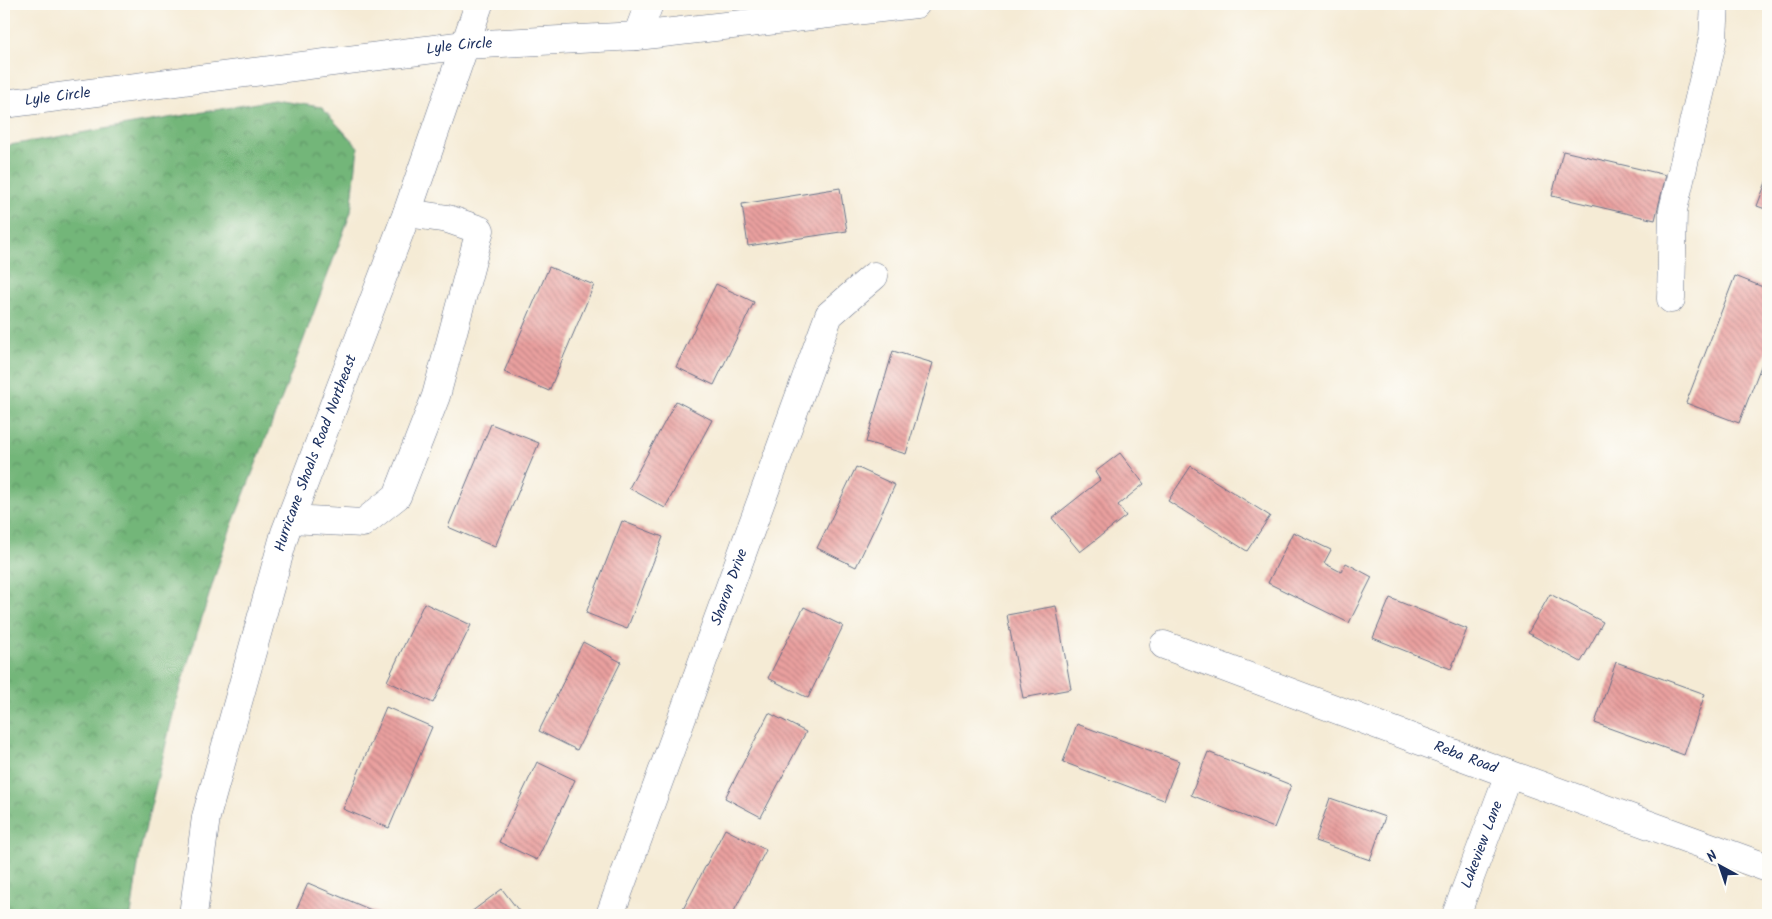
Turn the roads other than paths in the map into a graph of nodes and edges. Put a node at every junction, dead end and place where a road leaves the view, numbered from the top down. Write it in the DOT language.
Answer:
graph roads {
  1 [pos="479,4"];
  2 [pos="649,4"];
  3 [pos="916,4"];
  4 [pos="1715,4"];
  5 [pos="637,36"];
  6 [pos="465,45"];
  7 [pos="4,104"];
  8 [pos="407,213"];
  9 [pos="874,276"];
  10 [pos="1672,300"];
  11 [pos="291,519"];
  12 [pos="1164,645"];
  13 [pos="1509,774"];
  14 [pos="1768,868"];
  15 [pos="193,915"];
  16 [pos="610,915"];
  17 [pos="1456,915"];
  1 -- 6 [label="street, Hurricane Shoals Road Northeast"];
  2 -- 5 [label="street"];
  3 -- 5 [label="street, Lyle Circle"];
  4 -- 10 [label="street"];
  5 -- 6 [label="street, Lyle Circle"];
  6 -- 7 [label="street, Lyle Circle"];
  6 -- 8 [label="street, Hurricane Shoals Road Northeast"];
  8 -- 11 [label="street, Hurricane Shoals Road Northeast"];
  8 -- 11 [label="street"];
  9 -- 16 [label="street, Sharon Drive"];
  11 -- 15 [label="street, Hurricane Shoals Road Northeast"];
  12 -- 13 [label="street, Reba Road"];
  13 -- 14 [label="street, Reba Road"];
  13 -- 17 [label="street, Lakeview Lane"];
}
